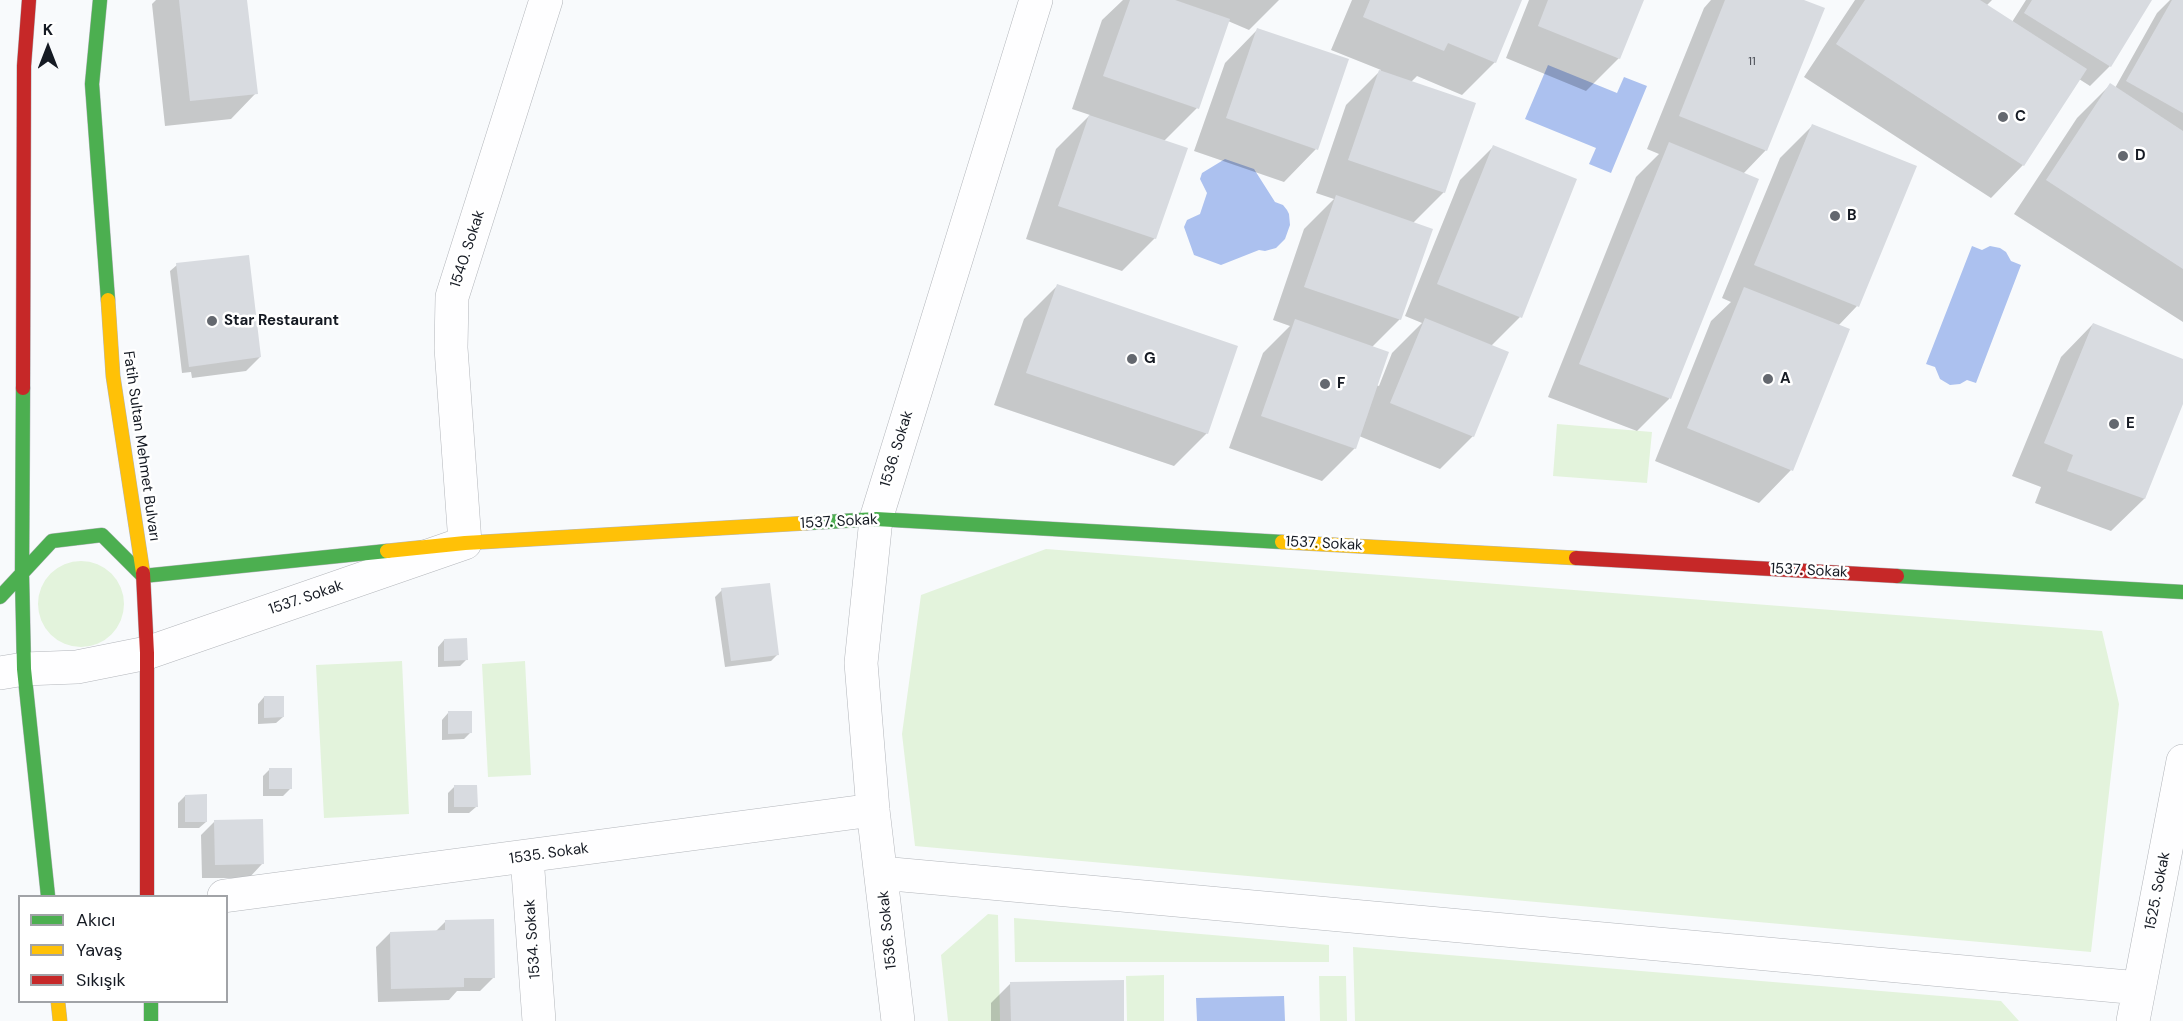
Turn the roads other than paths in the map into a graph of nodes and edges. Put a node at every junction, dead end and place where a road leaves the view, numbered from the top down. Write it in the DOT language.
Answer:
graph roads {
  1 [pos="29,0"];
  2 [pos="100,0"];
  3 [pos="546,0"];
  4 [pos="1036,0"];
  5 [pos="876,519"];
  6 [pos="465,543"];
  7 [pos="22,575"];
  8 [pos="143,576"];
  9 [pos="2183,592"];
  10 [pos="0,597"];
  11 [pos="147,653"];
  12 [pos="12,671"];
  13 [pos="2183,761"];
  14 [pos="873,810"];
  15 [pos="526,857"];
  16 [pos="881,873"];
  17 [pos="48,895"];
  18 [pos="147,895"];
  19 [pos="228,896"];
  20 [pos="2139,988"];
  21 [pos="151,1003"];
  22 [pos="152,1021"];
  23 [pos="539,1021"];
  24 [pos="898,1021"];
  25 [pos="2133,1021"];
  1 -- 7 [label="street"];
  2 -- 8 [label="street, Fatih Sultan Mehmet Bulvarı"];
  3 -- 6 [label="street, 1540. Sokak"];
  4 -- 5 [label="street, 1536. Sokak"];
  5 -- 6 [label="street, 1537. Sokak"];
  5 -- 9 [label="street, 1537. Sokak"];
  5 -- 14 [label="street, 1536. Sokak"];
  6 -- 8 [label="street, 1537. Sokak"];
  6 -- 11 [label="street, 1537. Sokak"];
  7 -- 8 [label="street"];
  7 -- 10 [label="street"];
  7 -- 12 [label="street"];
  8 -- 11 [label="street, Fatih Sultan Mehmet Bulvarı"];
  11 -- 12 [label="street, 1537. Sokak"];
  11 -- 18 [label="street, Fatih Sultan Mehmet Bulvarı"];
  12 -- 17 [label="street"];
  13 -- 20 [label="street, 1525. Sokak"];
  14 -- 15 [label="street, 1535. Sokak"];
  14 -- 16 [label="street, 1536. Sokak"];
  15 -- 19 [label="street, 1535. Sokak"];
  15 -- 23 [label="street, 1534. Sokak"];
  16 -- 20 [label="street"];
  16 -- 24 [label="street, 1536. Sokak"];
  20 -- 25 [label="street, 1525. Sokak"];
  21 -- 22 [label="street"];
}
